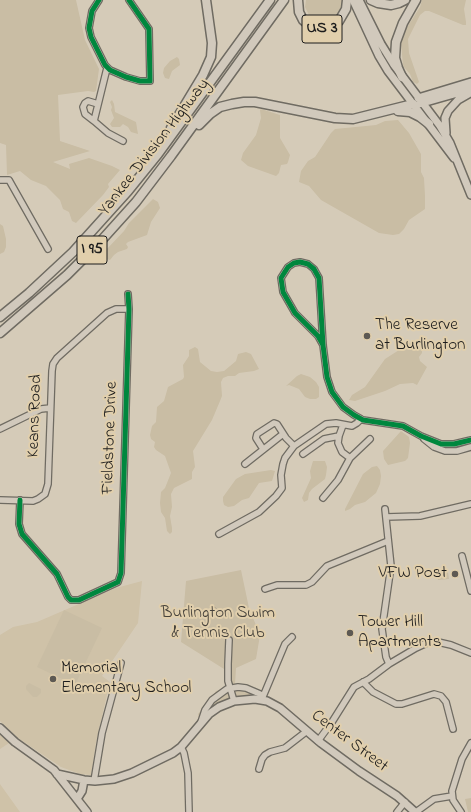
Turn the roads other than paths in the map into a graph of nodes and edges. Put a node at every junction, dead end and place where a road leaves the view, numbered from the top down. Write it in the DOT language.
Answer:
graph roads {
  1 [pos="99,0"];
  2 [pos="130,0"];
  3 [pos="206,0"];
  4 [pos="270,0"];
  5 [pos="284,0"];
  6 [pos="298,0"];
  7 [pos="347,0"];
  8 [pos="353,0"];
  9 [pos="359,0"];
  10 [pos="371,0"];
  11 [pos="405,0"];
  12 [pos="416,0"];
  13 [pos="107,68"];
  14 [pos="402,77"];
  15 [pos="471,82"];
  16 [pos="471,89"];
  17 [pos="471,92"];
  18 [pos="418,102"];
  19 [pos="98,104"];
  20 [pos="373,115"];
  21 [pos="94,120"];
  22 [pos="429,124"];
  23 [pos="446,135"];
  24 [pos="123,141"];
  25 [pos="158,154"];
  26 [pos="172,156"];
  27 [pos="457,161"];
  28 [pos="3,180"];
  29 [pos="471,195"];
  30 [pos="48,249"];
  31 [pos="128,294"];
  32 [pos="129,309"];
  33 [pos="0,317"];
  34 [pos="0,333"];
  35 [pos="323,345"];
  36 [pos="50,408"];
  37 [pos="361,419"];
  38 [pos="343,424"];
  39 [pos="0,429"];
  40 [pos="283,434"];
  41 [pos="339,436"];
  42 [pos="421,436"];
  43 [pos="370,439"];
  44 [pos="471,440"];
  45 [pos="294,446"];
  46 [pos="471,447"];
  47 [pos="263,449"];
  48 [pos="303,454"];
  49 [pos="350,458"];
  50 [pos="245,464"];
  51 [pos="323,498"];
  52 [pos="0,500"];
  53 [pos="20,500"];
  54 [pos="471,504"];
  55 [pos="385,509"];
  56 [pos="386,517"];
  57 [pos="219,534"];
  58 [pos="388,541"];
  59 [pos="462,556"];
  60 [pos="265,589"];
  61 [pos="471,591"];
  62 [pos="292,637"];
  63 [pos="229,640"];
  64 [pos="471,653"];
  65 [pos="121,663"];
  66 [pos="389,664"];
  67 [pos="363,682"];
  68 [pos="230,688"];
  69 [pos="234,700"];
  70 [pos="262,700"];
  71 [pos="201,722"];
  72 [pos="0,728"];
  73 [pos="453,729"];
  74 [pos="307,731"];
  75 [pos="318,741"];
  76 [pos="471,743"];
  77 [pos="181,747"];
  78 [pos="259,769"];
  79 [pos="57,774"];
  80 [pos="84,780"];
  81 [pos="94,782"];
  82 [pos="452,796"];
  83 [pos="77,799"];
  84 [pos="405,802"];
  85 [pos="87,812"];
  86 [pos="189,812"];
  87 [pos="397,812"];
  88 [pos="415,812"];
  89 [pos="461,812"];
  1 -- 13 [label="street"];
  2 -- 13 [label="street"];
  3 -- 25 [label="highway"];
  4 -- 25 [label="highway, Yankee Division Highway / I 95"];
  5 -- 26 [label="highway, Yankee Division Highway / I 95"];
  6 -- 7 [label="highway, US 3"];
  8 -- 18 [label="main road"];
  9 -- 14 [label="main road"];
  10 -- 11 [label="highway"];
  12 -- 14 [label="highway"];
  13 -- 19 [label="street"];
  14 -- 18 [label="main road"];
  15 -- 18 [label="main road"];
  16 -- 18 [label="main road"];
  17 -- 23 [label="main road"];
  18 -- 20 [label="highway"];
  18 -- 22 [label="main road"];
  18 -- 23 [label="main road"];
  19 -- 21 [label="street"];
  19 -- 21 [label="street"];
  20 -- 22 [label="highway"];
  20 -- 26 [label="highway"];
  21 -- 24 [label="street"];
  22 -- 27 [label="main road"];
  23 -- 27 [label="main road"];
  25 -- 33 [label="highway, Yankee Division Highway / I 95"];
  26 -- 34 [label="highway, Yankee Division Highway / I 95"];
  27 -- 29 [label="main road"];
  28 -- 30 [label="street"];
  31 -- 32 [label="street, Fieldstone Drive"];
  32 -- 36 [label="street, Keans Road"];
  32 -- 53 [label="street, Fieldstone Drive"];
  35 -- 35 [label="street"];
  35 -- 37 [label="street"];
  36 -- 39 [label="street"];
  36 -- 53 [label="street, Keans Road"];
  37 -- 38 [label="street"];
  37 -- 42 [label="street"];
  38 -- 41 [label="street"];
  38 -- 45 [label="street"];
  40 -- 45 [label="street"];
  40 -- 47 [label="street"];
  40 -- 47 [label="street"];
  41 -- 48 [label="street"];
  41 -- 49 [label="street"];
  42 -- 44 [label="street"];
  42 -- 46 [label="street"];
  43 -- 49 [label="street"];
  45 -- 57 [label="street"];
  47 -- 50 [label="street"];
  49 -- 51 [label="street"];
  52 -- 53 [label="street, Keans Road"];
  54 -- 56 [label="street"];
  55 -- 56 [label="street"];
  56 -- 58 [label="street"];
  58 -- 60 [label="street"];
  58 -- 66 [label="street"];
  59 -- 61 [label="street"];
  62 -- 70 [label="street"];
  63 -- 68 [label="street"];
  64 -- 66 [label="street"];
  65 -- 81 [label="street"];
  66 -- 67 [label="street"];
  67 -- 73 [label="street"];
  67 -- 75 [label="street"];
  68 -- 69 [label="street"];
  68 -- 70 [label="street, Center Street"];
  68 -- 71 [label="street, Center Street"];
  69 -- 70 [label="main road, Center Street"];
  69 -- 71 [label="main road, Center Street"];
  70 -- 74 [label="main road, Center Street"];
  71 -- 77 [label="main road, Center Street"];
  72 -- 79 [label="main road"];
  74 -- 75 [label="main road, Center Street"];
  74 -- 78 [label="street"];
  75 -- 84 [label="main road, Center Street"];
  76 -- 82 [label="street"];
  77 -- 81 [label="main road, Center Street"];
  77 -- 86 [label="street"];
  79 -- 80 [label="main road, Center Street"];
  79 -- 83 [label="main road"];
  80 -- 81 [label="main road, Center Street"];
  80 -- 83 [label="main road"];
  82 -- 88 [label="street"];
  82 -- 89 [label="street"];
  83 -- 85 [label="main road"];
  84 -- 87 [label="street"];
  84 -- 88 [label="main road, Center Street"];
}
